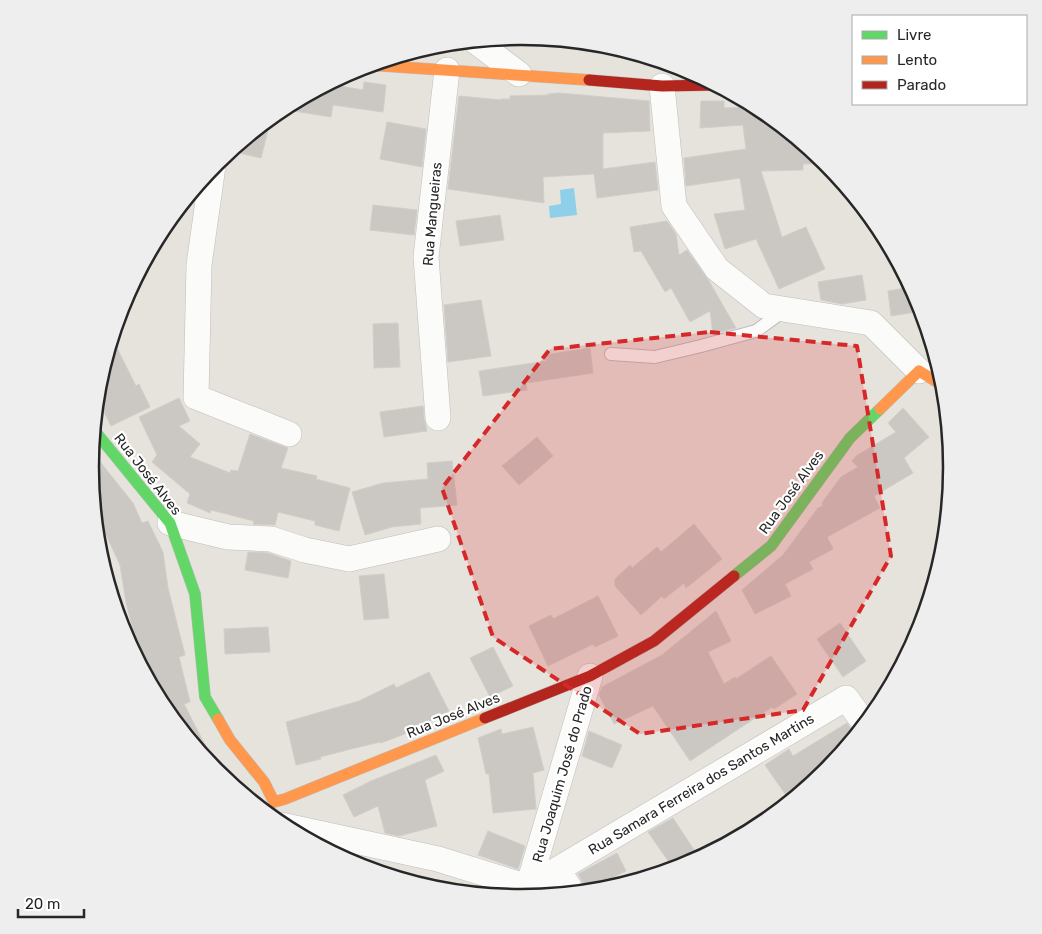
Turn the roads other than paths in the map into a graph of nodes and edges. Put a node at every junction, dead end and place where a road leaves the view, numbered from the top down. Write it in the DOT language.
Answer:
graph roads {
  1 [pos="483,47"];
  2 [pos="388,66"];
  3 [pos="447,70"];
  4 [pos="519,74"];
  5 [pos="700,85"];
  6 [pos="662,86"];
  7 [pos="211,182"];
  8 [pos="785,310"];
  9 [pos="611,354"];
  10 [pos="919,371"];
  11 [pos="934,380"];
  12 [pos="438,418"];
  13 [pos="289,434"];
  14 [pos="100,438"];
  15 [pos="170,523"];
  16 [pos="438,539"];
  17 [pos="590,676"];
  18 [pos="860,718"];
  19 [pos="271,807"];
  20 [pos="276,810"];
  21 [pos="284,816"];
  22 [pos="558,870"];
  23 [pos="568,886"];
  24 [pos="516,889"];
  25 [pos="525,889"];
  26 [pos="529,889"];
  1 -- 4 [label="street"];
  2 -- 3 [label="street"];
  3 -- 4 [label="street"];
  3 -- 12 [label="street, Rua Mangueiras"];
  4 -- 6 [label="street"];
  5 -- 6 [label="street"];
  6 -- 8 [label="street"];
  7 -- 13 [label="street"];
  8 -- 9 [label="lane"];
  8 -- 10 [label="street"];
  10 -- 11 [label="street"];
  10 -- 17 [label="street, Rua José Alves"];
  14 -- 15 [label="street, Rua José Alves"];
  15 -- 16 [label="street"];
  15 -- 19 [label="street, Rua José Alves"];
  17 -- 20 [label="street, Rua José Alves"];
  17 -- 25 [label="street, Rua Joaquim José do Prado"];
  18 -- 22 [label="street, Rua Samara Ferreira dos Santos Martins"];
  21 -- 24 [label="street"];
  22 -- 23 [label="street"];
  22 -- 26 [label="street, Rua Samara Ferreira dos Santos Martins"];
}
